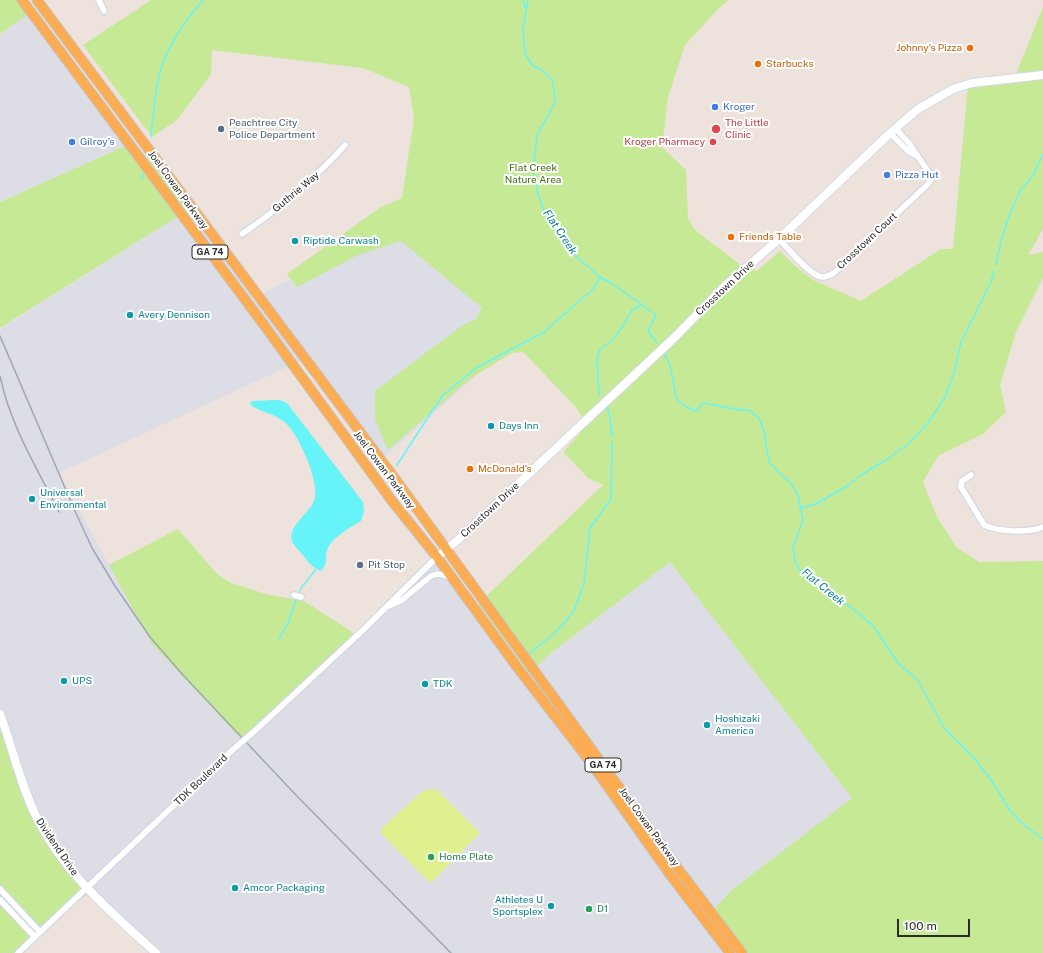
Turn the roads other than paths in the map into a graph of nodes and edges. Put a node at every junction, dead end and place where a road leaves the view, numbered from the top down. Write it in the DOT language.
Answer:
graph roads {
  1 [pos="22,0"];
  2 [pos="37,0"];
  3 [pos="99,0"];
  4 [pos="104,11"];
  5 [pos="1043,75"];
  6 [pos="893,131"];
  7 [pos="345,145"];
  8 [pos="242,234"];
  9 [pos="779,239"];
  10 [pos="971,474"];
  11 [pos="1043,527"];
  12 [pos="446,550"];
  13 [pos="437,557"];
  14 [pos="452,578"];
  15 [pos="294,595"];
  16 [pos="301,597"];
  17 [pos="385,608"];
  18 [pos="0,714"];
  19 [pos="679,870"];
  20 [pos="671,876"];
  21 [pos="86,888"];
  22 [pos="0,890"];
  23 [pos="0,900"];
  24 [pos="40,932"];
  25 [pos="35,937"];
  26 [pos="18,953"];
  27 [pos="156,953"];
  28 [pos="730,953"];
  29 [pos="742,953"];
  1 -- 13 [label="main road, Joel Cowan Parkway / GA 74"];
  2 -- 12 [label="main road, Joel Cowan Parkway / GA 74"];
  3 -- 4 [label="street"];
  5 -- 6 [label="street, Crosstown Drive"];
  6 -- 9 [label="street, Crosstown Drive"];
  6 -- 9 [label="street, Crosstown Court"];
  7 -- 8 [label="street, Guthrie Way"];
  9 -- 12 [label="street, Crosstown Drive"];
  10 -- 11 [label="street"];
  12 -- 13 [label="street, Crosstown Drive"];
  12 -- 19 [label="main road, Joel Cowan Parkway / GA 74"];
  13 -- 14 [label="main road, Joel Cowan Parkway / GA 74"];
  13 -- 17 [label="street, TDK Boulevard"];
  14 -- 17 [label="street, TDK Boulevard"];
  14 -- 20 [label="main road, Joel Cowan Parkway / GA 74"];
  15 -- 16 [label="street"];
  17 -- 21 [label="street, TDK Boulevard, bridge"];
  18 -- 21 [label="street, Dividend Drive"];
  19 -- 20 [label="street"];
  19 -- 29 [label="main road, Joel Cowan Parkway / GA 74"];
  20 -- 28 [label="main road, Joel Cowan Parkway / GA 74"];
  21 -- 24 [label="street, TDK Boulevard"];
  21 -- 27 [label="street, Dividend Drive"];
  22 -- 24 [label="street"];
  23 -- 25 [label="street"];
  24 -- 25 [label="street, TDK Boulevard"];
  25 -- 26 [label="street, TDK Boulevard"];
}
